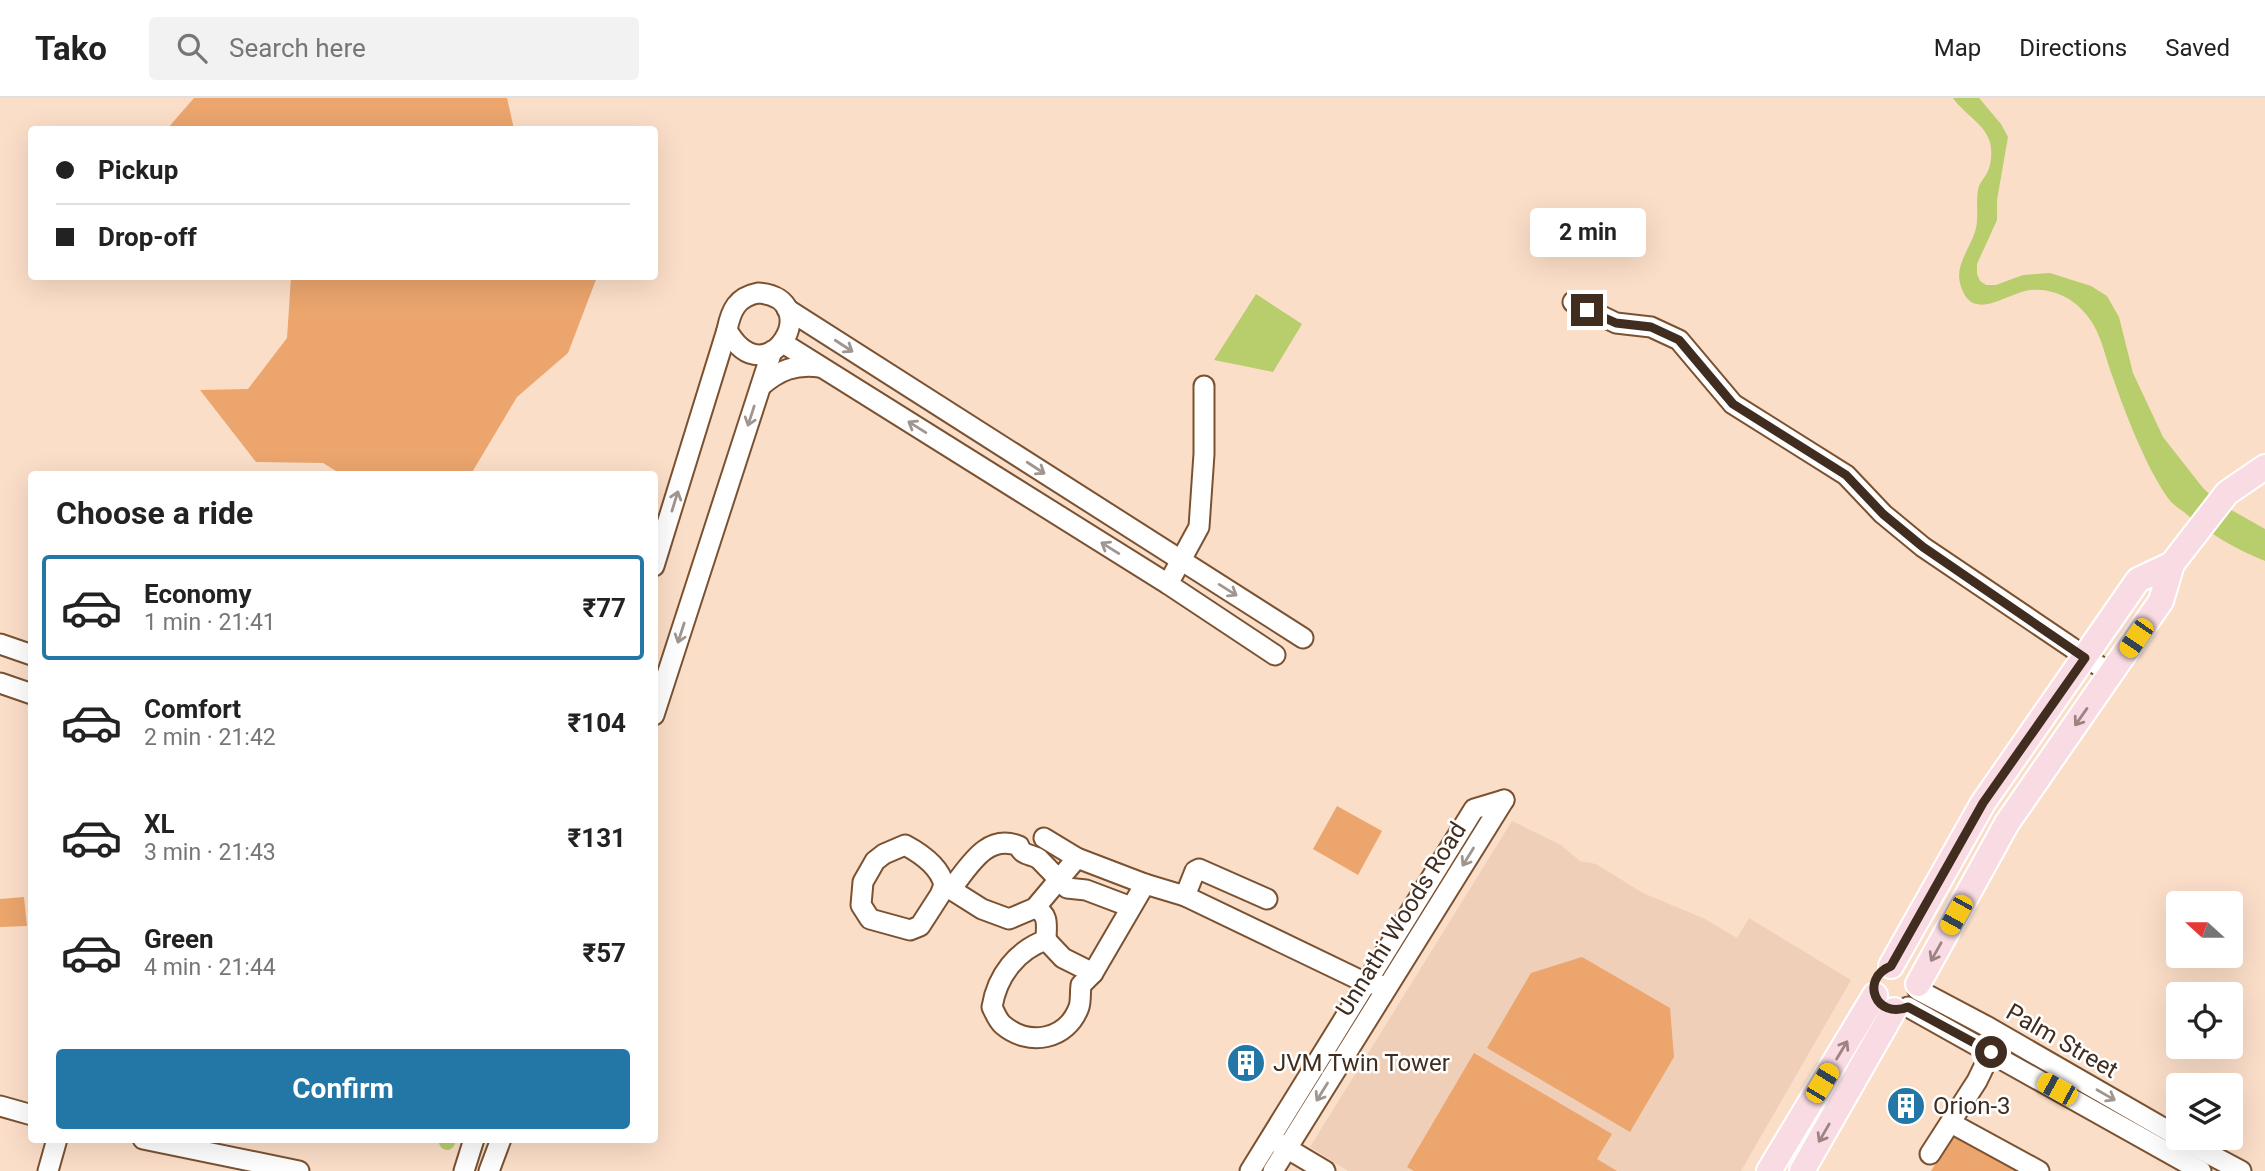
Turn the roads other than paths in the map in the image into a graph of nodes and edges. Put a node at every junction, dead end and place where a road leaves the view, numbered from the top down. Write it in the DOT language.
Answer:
graph roads {
  1 [pos="1573,302"];
  2 [pos="787,309"];
  3 [pos="727,330"];
  4 [pos="777,347"];
  5 [pos="821,367"];
  6 [pos="761,386"];
  7 [pos="1204,386"];
  8 [pos="2265,467"];
  9 [pos="658,553"];
  10 [pos="1181,560"];
  11 [pos="2172,564"];
  12 [pos="1168,584"];
  13 [pos="1303,638"];
  14 [pos="0,643"];
  15 [pos="28,654"];
  16 [pos="1275,655"];
  17 [pos="2085,658"];
  18 [pos="2111,674"];
  19 [pos="0,683"];
  20 [pos="28,693"];
  21 [pos="658,703"];
  22 [pos="1044,838"];
  23 [pos="1077,858"];
  24 [pos="1059,880"];
  25 [pos="1144,884"];
  26 [pos="947,887"];
  27 [pos="1185,897"];
  28 [pos="1267,900"];
  29 [pos="1131,907"];
  30 [pos="1035,908"];
  31 [pos="1046,940"];
  32 [pos="1891,966"];
  33 [pos="1093,973"];
  34 [pos="1366,983"];
  35 [pos="1388,986"];
  36 [pos="1875,995"];
  37 [pos="1910,998"];
  38 [pos="1991,1052"];
  39 [pos="0,1106"];
  40 [pos="28,1114"];
  41 [pos="1951,1123"];
  42 [pos="2166,1130"];
  43 [pos="56,1143"];
  44 [pos="162,1143"];
  45 [pos="473,1143"];
  46 [pos="500,1143"];
  47 [pos="1279,1143"];
  48 [pos="1930,1154"];
  49 [pos="2193,1163"];
  50 [pos="2239,1170"];
  51 [pos="48,1171"];
  52 [pos="299,1171"];
  53 [pos="464,1171"];
  54 [pos="495,1171"];
  55 [pos="1250,1171"];
  56 [pos="1273,1171"];
  57 [pos="1325,1171"];
  58 [pos="1769,1171"];
  59 [pos="1801,1171"];
  60 [pos="2039,1171"];
  1 -- 17 [label="street"];
  2 -- 3 [label="street"];
  2 -- 4 [label="street"];
  2 -- 10 [label="street, one-way"];
  3 -- 4 [label="street"];
  9 -- 3 [label="street, one-way"];
  4 -- 5 [label="street"];
  4 -- 6 [label="street"];
  5 -- 6 [label="street"];
  12 -- 5 [label="street, one-way"];
  6 -- 21 [label="street, one-way"];
  7 -- 10 [label="street"];
  8 -- 11 [label="main road"];
  10 -- 12 [label="street"];
  10 -- 13 [label="street, one-way"];
  11 -- 17 [label="main road"];
  11 -- 18 [label="main road"];
  12 -- 16 [label="street"];
  14 -- 15 [label="street"];
  17 -- 18 [label="street"];
  17 -- 32 [label="main road"];
  18 -- 37 [label="main road, one-way"];
  19 -- 20 [label="street"];
  22 -- 23 [label="street"];
  23 -- 24 [label="street"];
  23 -- 25 [label="street"];
  24 -- 26 [label="street"];
  24 -- 29 [label="street"];
  24 -- 30 [label="street"];
  25 -- 27 [label="street"];
  25 -- 29 [label="street"];
  26 -- 26 [label="street"];
  26 -- 30 [label="street"];
  27 -- 28 [label="street"];
  27 -- 34 [label="street"];
  29 -- 33 [label="street"];
  30 -- 31 [label="street"];
  31 -- 33 [label="street"];
  31 -- 33 [label="street"];
  32 -- 36 [label="main road"];
  32 -- 37 [label="main road"];
  34 -- 35 [label="street"];
  34 -- 35 [label="street, Unnathi Woods Road, one-way"];
  34 -- 47 [label="street, Unnathi Woods Road"];
  35 -- 47 [label="street, Unnathi Woods Road, one-way"];
  36 -- 37 [label="main road"];
  58 -- 36 [label="main road, one-way"];
  37 -- 38 [label="street"];
  37 -- 42 [label="street, Palm Street, one-way"];
  37 -- 59 [label="main road, one-way"];
  38 -- 41 [label="street"];
  38 -- 49 [label="street"];
  39 -- 40 [label="street"];
  41 -- 48 [label="street"];
  41 -- 60 [label="street"];
  43 -- 51 [label="street"];
  44 -- 52 [label="street"];
  45 -- 53 [label="street"];
  46 -- 54 [label="street"];
  47 -- 55 [label="street, Unnathi Woods Road"];
  47 -- 56 [label="street, Unnathi Woods Road"];
  47 -- 57 [label="street"];
  49 -- 50 [label="street, Palm Street"];
}
